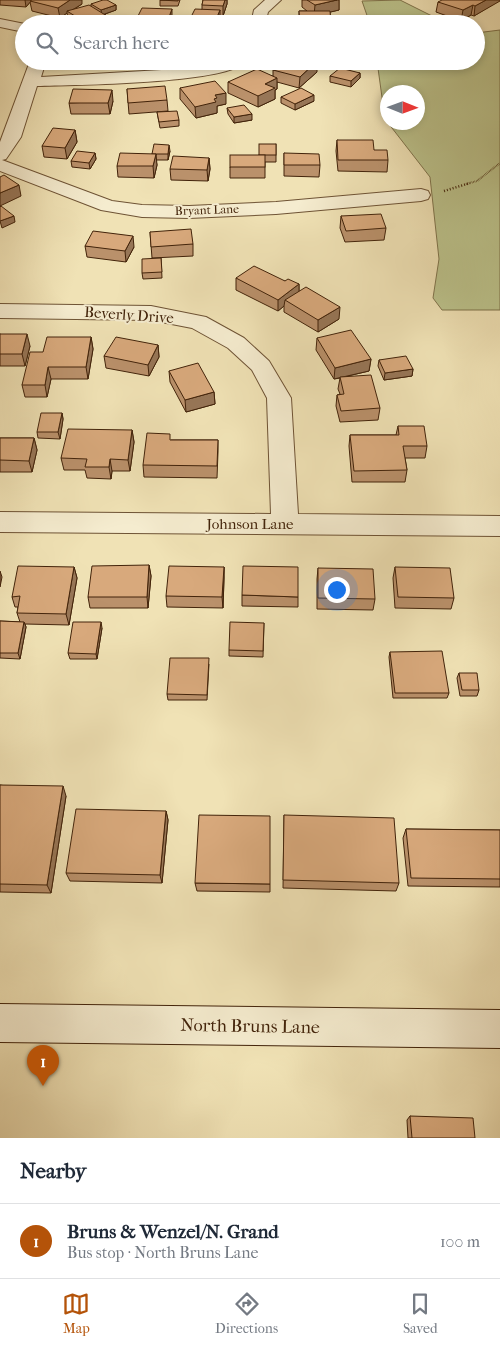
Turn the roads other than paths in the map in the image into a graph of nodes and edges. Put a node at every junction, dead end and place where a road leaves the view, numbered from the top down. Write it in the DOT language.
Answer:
graph roads {
  1 [pos="274,0"];
  2 [pos="260,15"];
  3 [pos="0,23"];
  4 [pos="15,26"];
  5 [pos="35,70"];
  6 [pos="211,70"];
  7 [pos="31,82"];
  8 [pos="0,155"];
  9 [pos="0,166"];
  10 [pos="421,195"];
  11 [pos="0,312"];
  12 [pos="0,522"];
  13 [pos="285,524"];
  14 [pos="500,526"];
  15 [pos="0,1022"];
  16 [pos="500,1029"];
  1 -- 2 [label="street"];
  3 -- 4 [label="street"];
  5 -- 7 [label="street"];
  6 -- 7 [label="street"];
  7 -- 8 [label="street"];
  9 -- 10 [label="street, Bryant Lane"];
  11 -- 13 [label="street, Beverly Drive"];
  12 -- 13 [label="street, Johnson Lane"];
  13 -- 14 [label="street, Johnson Lane"];
  15 -- 16 [label="street, North Bruns Lane"];
}
